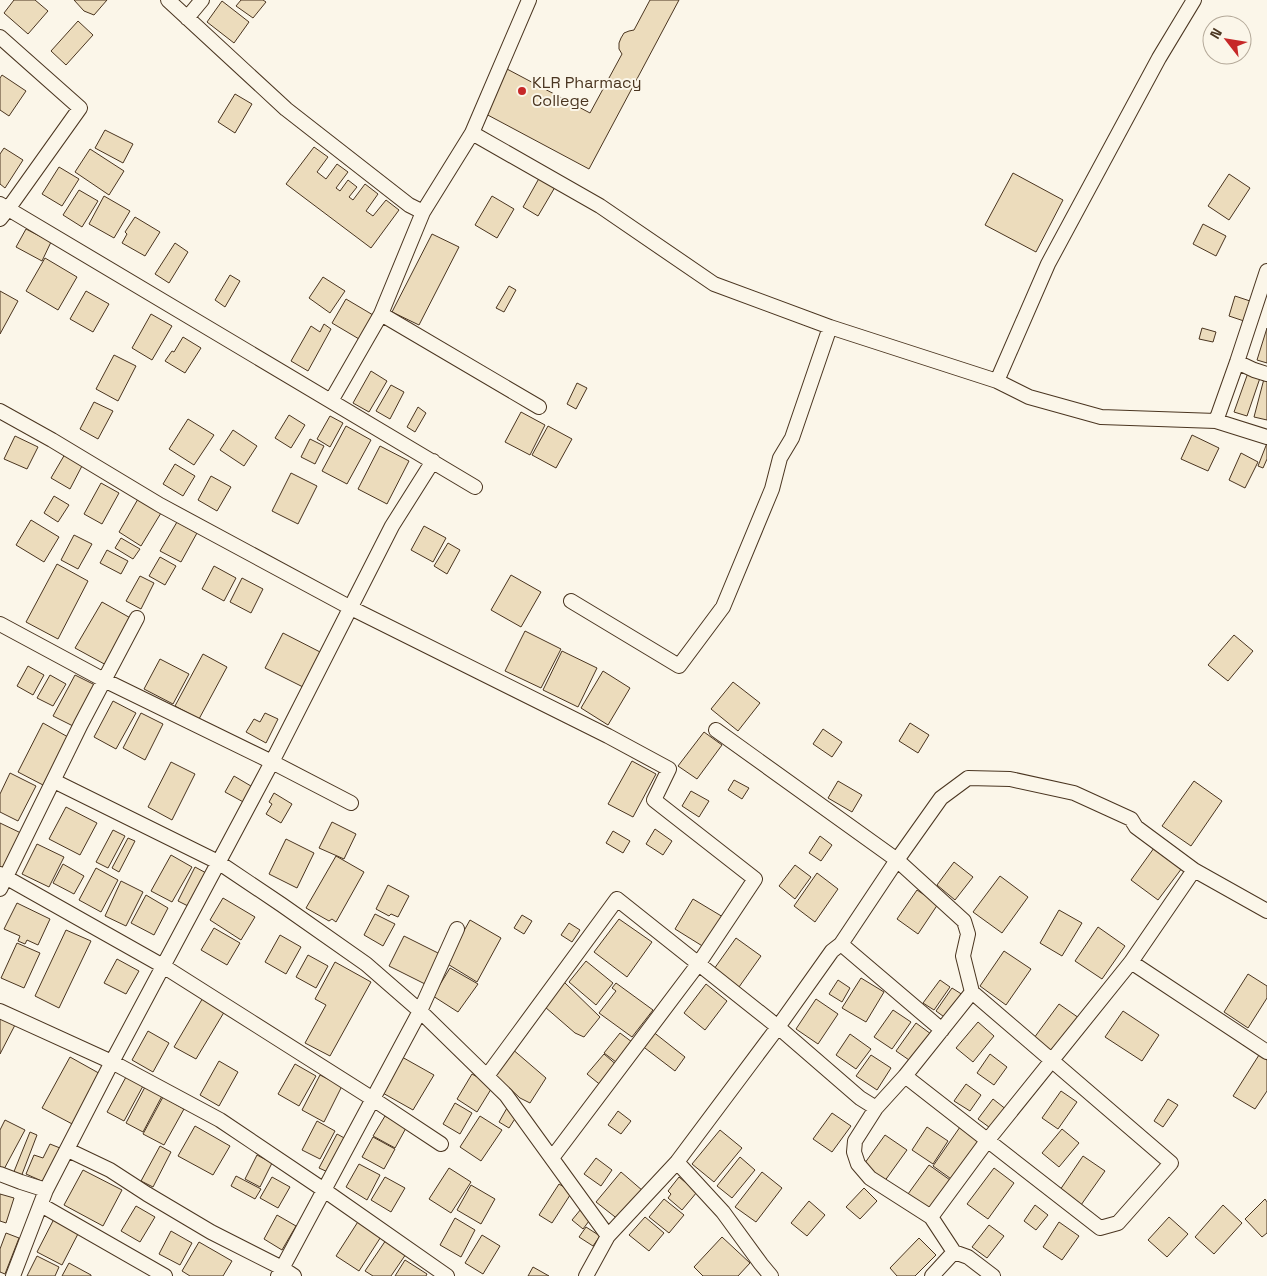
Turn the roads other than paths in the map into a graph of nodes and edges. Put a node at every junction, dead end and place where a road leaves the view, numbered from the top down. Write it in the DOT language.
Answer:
graph roads {
  1 [pos="168,0"];
  2 [pos="202,0"];
  3 [pos="529,0"];
  4 [pos="1194,0"];
  5 [pos="187,18"];
  6 [pos="0,37"];
  7 [pos="472,133"];
  8 [pos="3,211"];
  9 [pos="423,212"];
  10 [pos="1267,271"];
  11 [pos="1262,304"];
  12 [pos="381,314"];
  13 [pos="830,328"];
  14 [pos="1237,362"];
  15 [pos="1267,374"];
  16 [pos="997,381"];
  17 [pos="331,401"];
  18 [pos="539,407"];
  19 [pos="0,411"];
  20 [pos="1216,421"];
  21 [pos="1267,436"];
  22 [pos="433,461"];
  23 [pos="475,487"];
  24 [pos="571,601"];
  25 [pos="351,608"];
  26 [pos="137,618"];
  27 [pos="0,624"];
  28 [pos="104,680"];
  29 [pos="716,730"];
  30 [pos="272,762"];
  31 [pos="54,781"];
  32 [pos="351,803"];
  33 [pos="898,860"];
  34 [pos="218,862"];
  35 [pos="1194,870"];
  36 [pos="2,881"];
  37 [pos="1267,911"];
  38 [pos="457,929"];
  39 [pos="841,944"];
  40 [pos="1131,962"];
  41 [pos="699,964"];
  42 [pos="163,966"];
  43 [pos="972,992"];
  44 [pos="0,1011"];
  45 [pos="420,1011"];
  46 [pos="778,1027"];
  47 [pos="942,1030"];
  48 [pos="1267,1052"];
  49 [pos="1052,1061"];
  50 [pos="112,1062"];
  51 [pos="487,1076"];
  52 [pos="905,1076"];
  53 [pos="373,1099"];
  54 [pos="876,1108"];
  55 [pos="988,1141"];
  56 [pos="441,1144"];
  57 [pos="68,1150"];
  58 [pos="552,1158"];
  59 [pos="677,1162"];
  60 [pos="0,1174"];
  61 [pos="46,1190"];
  62 [pos="324,1190"];
  63 [pos="41,1205"];
  64 [pos="931,1217"];
  65 [pos="608,1236"];
  66 [pos="954,1252"];
  67 [pos="280,1272"];
  68 [pos="13,1276"];
  69 [pos="165,1276"];
  70 [pos="294,1276"];
  71 [pos="447,1276"];
  72 [pos="586,1276"];
  73 [pos="771,1276"];
  74 [pos="932,1276"];
  75 [pos="993,1276"];
  1 -- 5 [label="street"];
  2 -- 5 [label="street"];
  3 -- 7 [label="street"];
  4 -- 16 [label="street"];
  5 -- 9 [label="street"];
  6 -- 8 [label="street"];
  7 -- 9 [label="street"];
  7 -- 13 [label="street"];
  8 -- 17 [label="street"];
  9 -- 12 [label="street"];
  10 -- 11 [label="street"];
  11 -- 14 [label="street"];
  12 -- 17 [label="street"];
  12 -- 18 [label="street"];
  13 -- 16 [label="street"];
  13 -- 24 [label="street"];
  14 -- 15 [label="street"];
  14 -- 20 [label="street"];
  16 -- 20 [label="street"];
  17 -- 22 [label="street"];
  19 -- 25 [label="street"];
  20 -- 21 [label="street"];
  22 -- 23 [label="street"];
  22 -- 25 [label="street"];
  25 -- 30 [label="street"];
  25 -- 41 [label="street"];
  26 -- 28 [label="street"];
  27 -- 28 [label="street"];
  28 -- 30 [label="street"];
  28 -- 31 [label="street"];
  29 -- 33 [label="street"];
  30 -- 32 [label="street"];
  30 -- 34 [label="street"];
  31 -- 34 [label="street"];
  31 -- 36 [label="street"];
  33 -- 35 [label="street"];
  33 -- 39 [label="street"];
  33 -- 43 [label="street"];
  34 -- 42 [label="street"];
  34 -- 45 [label="street"];
  35 -- 37 [label="street"];
  35 -- 40 [label="street"];
  36 -- 42 [label="street"];
  38 -- 45 [label="street"];
  39 -- 46 [label="street"];
  39 -- 47 [label="street"];
  40 -- 48 [label="street"];
  40 -- 49 [label="street"];
  41 -- 46 [label="street"];
  41 -- 51 [label="street"];
  41 -- 58 [label="street"];
  42 -- 50 [label="street"];
  42 -- 53 [label="street"];
  43 -- 47 [label="street"];
  43 -- 49 [label="street"];
  44 -- 50 [label="street"];
  45 -- 51 [label="street"];
  45 -- 53 [label="street"];
  46 -- 54 [label="street"];
  46 -- 59 [label="street"];
  47 -- 52 [label="street"];
  49 -- 55 [label="street"];
  49 -- 55 [label="street"];
  50 -- 57 [label="street"];
  50 -- 62 [label="street"];
  51 -- 58 [label="street"];
  52 -- 54 [label="street"];
  52 -- 55 [label="street"];
  53 -- 56 [label="street"];
  53 -- 62 [label="street"];
  54 -- 64 [label="street"];
  55 -- 64 [label="street"];
  57 -- 61 [label="street"];
  57 -- 67 [label="street"];
  58 -- 65 [label="street"];
  59 -- 65 [label="street"];
  59 -- 73 [label="street"];
  60 -- 61 [label="street"];
  61 -- 63 [label="street"];
  62 -- 67 [label="street"];
  62 -- 71 [label="street"];
  63 -- 68 [label="street"];
  63 -- 69 [label="street"];
  64 -- 66 [label="street"];
  65 -- 72 [label="street"];
  66 -- 74 [label="street"];
  66 -- 75 [label="street"];
  67 -- 70 [label="street"];
}
